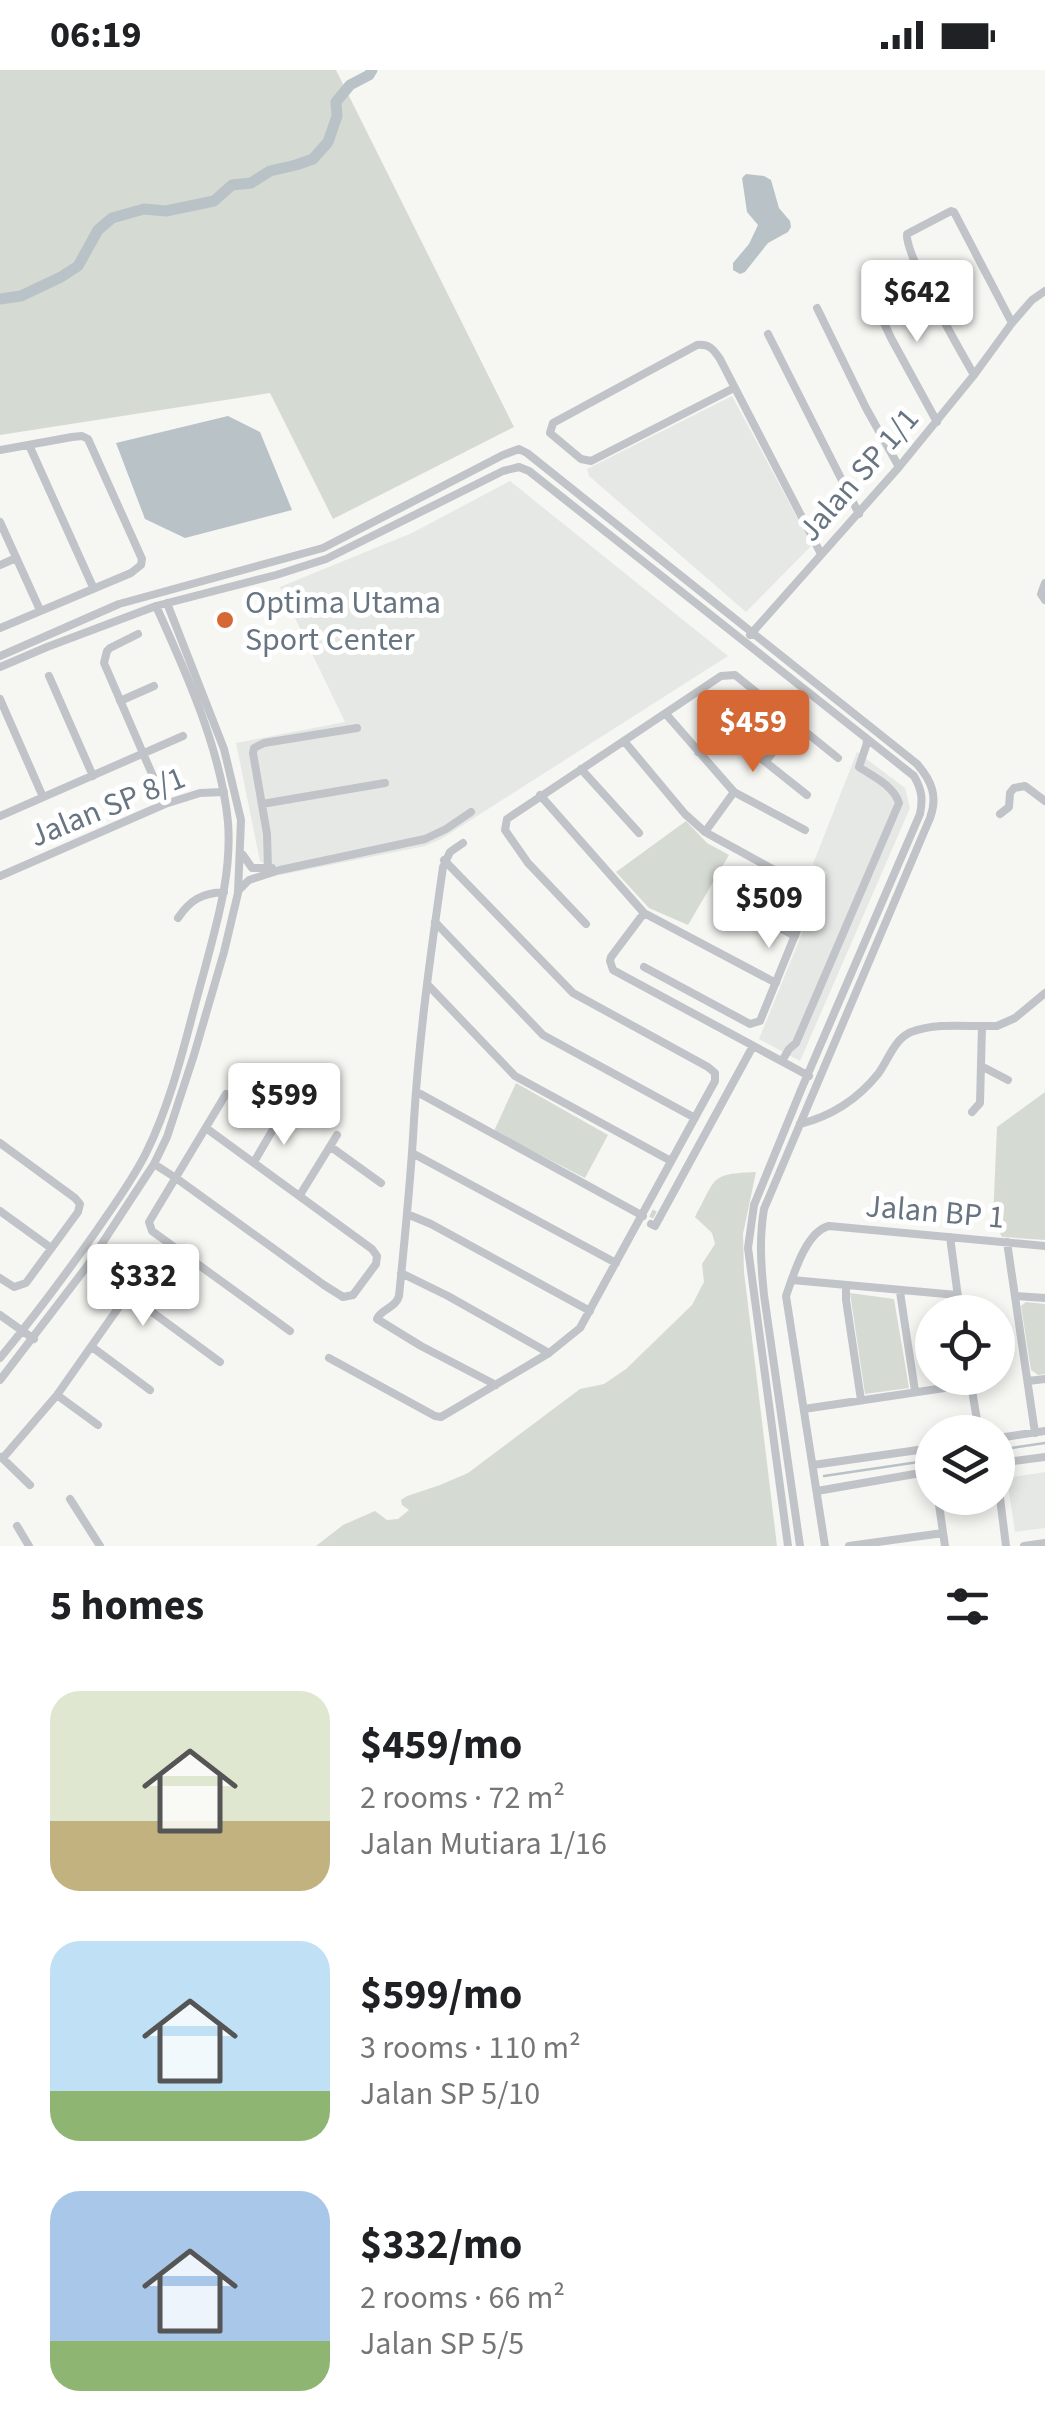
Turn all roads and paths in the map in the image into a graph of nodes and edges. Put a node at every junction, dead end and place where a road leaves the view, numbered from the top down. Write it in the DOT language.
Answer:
graph roads {
  1 [pos="866,284"];
  2 [pos="1045,292"];
  3 [pos="817,308"];
  4 [pos="1012,323"];
  5 [pos="768,334"];
  6 [pos="974,376"];
  7 [pos="734,388"];
  8 [pos="936,422"];
  9 [pos="29,445"];
  10 [pos="0,450"];
  11 [pos="899,467"];
  12 [pos="859,514"];
  13 [pos="0,522"];
  14 [pos="346,536"];
  15 [pos="323,548"];
  16 [pos="342,552"];
  17 [pos="821,554"];
  18 [pos="16,558"];
  19 [pos="0,565"];
  20 [pos="1045,583"];
  21 [pos="93,588"];
  22 [pos="172,588"];
  23 [pos="149,594"];
  24 [pos="190,597"];
  25 [pos="1045,600"];
  26 [pos="161,602"];
  27 [pos="40,610"];
  28 [pos="136,612"];
  29 [pos="176,625"];
  30 [pos="164,626"];
  31 [pos="0,628"];
  32 [pos="138,634"];
  33 [pos="751,634"];
  34 [pos="744,642"];
  35 [pos="0,656"];
  36 [pos="0,667"];
  37 [pos="49,676"];
  38 [pos="154,686"];
  39 [pos="0,699"];
  40 [pos="120,701"];
  41 [pos="666,714"];
  42 [pos="795,724"];
  43 [pos="357,728"];
  44 [pos="183,736"];
  45 [pos="866,738"];
  46 [pos="624,741"];
  47 [pos="882,750"];
  48 [pos="698,752"];
  49 [pos="143,754"];
  50 [pos="862,755"];
  51 [pos="838,758"];
  52 [pos="766,762"];
  53 [pos="581,769"];
  54 [pos="93,776"];
  55 [pos="385,783"];
  56 [pos="223,792"];
  57 [pos="234,792"];
  58 [pos="734,792"];
  59 [pos="540,796"];
  60 [pos="807,796"];
  61 [pos="43,797"];
  62 [pos="1045,801"];
  63 [pos="165,804"];
  64 [pos="262,804"];
  65 [pos="471,812"];
  66 [pos="1000,814"];
  67 [pos="0,816"];
  68 [pos="805,830"];
  69 [pos="705,832"];
  70 [pos="639,833"];
  71 [pos="463,842"];
  72 [pos="240,851"];
  73 [pos="444,860"];
  74 [pos="268,868"];
  75 [pos="280,870"];
  76 [pos="0,876"];
  77 [pos="224,892"];
  78 [pos="238,892"];
  79 [pos="718,895"];
  80 [pos="644,913"];
  81 [pos="178,918"];
  82 [pos="435,922"];
  83 [pos="586,924"];
  84 [pos="795,936"];
  85 [pos="644,966"];
  86 [pos="776,983"];
  87 [pos="428,985"];
  88 [pos="1045,993"];
  89 [pos="982,1026"];
  90 [pos="753,1046"];
  91 [pos="782,1061"];
  92 [pos="981,1066"];
  93 [pos="807,1075"];
  94 [pos="1008,1080"];
  95 [pos="818,1081"];
  96 [pos="417,1092"];
  97 [pos="226,1094"];
  98 [pos="972,1112"];
  99 [pos="282,1114"];
  100 [pos="695,1118"];
  101 [pos="800,1124"];
  102 [pos="206,1128"];
  103 [pos="337,1135"];
  104 [pos="0,1143"];
  105 [pos="331,1147"];
  106 [pos="414,1154"];
  107 [pos="672,1161"];
  108 [pos="254,1162"];
  109 [pos="154,1164"];
  110 [pos="176,1178"];
  111 [pos="381,1183"];
  112 [pos="300,1195"];
  113 [pos="0,1211"];
  114 [pos="408,1214"];
  115 [pos="651,1217"];
  116 [pos="950,1238"];
  117 [pos="1007,1242"];
  118 [pos="1045,1246"];
  119 [pos="51,1248"];
  120 [pos="616,1263"];
  121 [pos="88,1266"];
  122 [pos="402,1273"];
  123 [pos="0,1278"];
  124 [pos="792,1280"];
  125 [pos="846,1286"];
  126 [pos="900,1292"];
  127 [pos="128,1294"];
  128 [pos="944,1295"];
  129 [pos="958,1295"];
  130 [pos="1015,1295"];
  131 [pos="1015,1296"];
  132 [pos="1045,1298"];
  133 [pos="590,1312"];
  134 [pos="0,1314"];
  135 [pos="23,1331"];
  136 [pos="290,1331"];
  137 [pos="34,1339"];
  138 [pos="92,1347"];
  139 [pos="549,1353"];
  140 [pos="0,1358"];
  141 [pos="330,1358"];
  142 [pos="220,1362"];
  143 [pos="1045,1379"];
  144 [pos="0,1380"];
  145 [pos="1028,1381"];
  146 [pos="496,1385"];
  147 [pos="915,1385"];
  148 [pos="150,1390"];
  149 [pos="915,1391"];
  150 [pos="56,1395"];
  151 [pos="861,1400"];
  152 [pos="804,1409"];
  153 [pos="98,1425"];
  154 [pos="1040,1432"];
  155 [pos="1015,1436"];
  156 [pos="915,1450"];
  157 [pos="1,1457"];
  158 [pos="1045,1457"];
  159 [pos="1015,1461"];
  160 [pos="812,1465"];
  161 [pos="915,1475"];
  162 [pos="30,1485"];
  163 [pos="817,1491"];
  164 [pos="70,1499"];
  165 [pos="940,1515"];
  166 [pos="1002,1515"];
  167 [pos="17,1526"];
  168 [pos="943,1533"];
  169 [pos="1045,1543"];
  170 [pos="884,1544"];
  171 [pos="29,1546"];
  172 [pos="100,1546"];
  173 [pos="788,1546"];
  174 [pos="800,1546"];
  175 [pos="824,1546"];
  176 [pos="848,1546"];
  177 [pos="945,1546"];
  178 [pos="1006,1546"];
  179 [pos="1024,1546"];
  1 -- 8 [label="street"];
  2 -- 4 [label="street, Jalan SP 1/1"];
  3 -- 11 [label="street"];
  4 -- 6 [label="street, Jalan SP 1/1"];
  4 -- 6 [label="street"];
  5 -- 12 [label="street"];
  6 -- 8 [label="street, Jalan SP 1/1"];
  7 -- 7 [label="street"];
  7 -- 17 [label="street"];
  8 -- 11 [label="street, Jalan SP 1/1"];
  9 -- 10 [label="street"];
  9 -- 21 [label="street"];
  9 -- 21 [label="street"];
  11 -- 12 [label="street, Jalan SP 1/1"];
  12 -- 17 [label="street, Jalan SP 1/1"];
  13 -- 18 [label="street"];
  14 -- 15 [label="street"];
  14 -- 16 [label="street"];
  14 -- 33 [label="street"];
  15 -- 16 [label="street"];
  15 -- 22 [label="street"];
  16 -- 24 [label="street"];
  16 -- 34 [label="street"];
  17 -- 33 [label="street, Jalan SP 1/1"];
  18 -- 19 [label="street"];
  18 -- 27 [label="street"];
  20 -- 25 [label="street"];
  21 -- 27 [label="street"];
  22 -- 23 [label="street"];
  22 -- 26 [label="street"];
  23 -- 26 [label="street"];
  23 -- 35 [label="street"];
  24 -- 26 [label="street"];
  24 -- 29 [label="street"];
  26 -- 28 [label="street"];
  26 -- 29 [label="street"];
  26 -- 30 [label="street"];
  27 -- 31 [label="street"];
  28 -- 30 [label="street"];
  28 -- 36 [label="street"];
  29 -- 57 [label="street"];
  30 -- 56 [label="street"];
  32 -- 40 [label="street"];
  33 -- 34 [label="street, Jalan SP 1/1"];
  33 -- 95 [label="street"];
  34 -- 45 [label="street"];
  37 -- 54 [label="street"];
  38 -- 40 [label="street"];
  39 -- 61 [label="street"];
  40 -- 49 [label="street"];
  41 -- 42 [label="street"];
  41 -- 46 [label="street"];
  41 -- 48 [label="street"];
  42 -- 51 [label="street"];
  42 -- 52 [label="street"];
  43 -- 64 [label="street"];
  44 -- 49 [label="street"];
  45 -- 47 [label="street"];
  45 -- 50 [label="street"];
  46 -- 53 [label="street"];
  46 -- 69 [label="street"];
  47 -- 50 [label="street"];
  47 -- 93 [label="street"];
  48 -- 52 [label="street"];
  48 -- 58 [label="street"];
  49 -- 54 [label="street"];
  49 -- 63 [label="street"];
  50 -- 91 [label="street"];
  52 -- 60 [label="street"];
  53 -- 59 [label="street"];
  53 -- 70 [label="street"];
  54 -- 61 [label="street"];
  55 -- 64 [label="street"];
  56 -- 57 [label="street, Jalan SP 8/1"];
  56 -- 63 [label="street, Jalan SP 8/1"];
  56 -- 77 [label="street"];
  57 -- 72 [label="street"];
  58 -- 68 [label="street"];
  58 -- 69 [label="street"];
  59 -- 80 [label="street"];
  59 -- 83 [label="street"];
  61 -- 67 [label="street"];
  62 -- 66 [label="street"];
  63 -- 76 [label="street, Jalan SP 8/1"];
  64 -- 74 [label="street"];
  65 -- 75 [label="street"];
  69 -- 84 [label="street"];
  71 -- 73 [label="street"];
  72 -- 74 [label="street"];
  72 -- 78 [label="street"];
  73 -- 82 [label="street"];
  73 -- 100 [label="street"];
  74 -- 75 [label="street"];
  75 -- 78 [label="street"];
  77 -- 81 [label="street"];
  77 -- 135 [label="street"];
  78 -- 109 [label="street"];
  79 -- 84 [label="street"];
  80 -- 86 [label="street"];
  80 -- 90 [label="street"];
  82 -- 87 [label="street"];
  82 -- 100 [label="street"];
  84 -- 86 [label="street"];
  85 -- 86 [label="street"];
  87 -- 96 [label="street"];
  87 -- 107 [label="street"];
  88 -- 89 [label="street"];
  89 -- 92 [label="street"];
  89 -- 101 [label="street"];
  90 -- 91 [label="street"];
  90 -- 115 [label="street"];
  91 -- 93 [label="street"];
  92 -- 94 [label="street"];
  92 -- 98 [label="street"];
  93 -- 95 [label="street"];
  93 -- 173 [label="street"];
  95 -- 101 [label="street"];
  96 -- 106 [label="street"];
  96 -- 115 [label="street"];
  97 -- 102 [label="street"];
  99 -- 108 [label="street"];
  100 -- 107 [label="street"];
  101 -- 174 [label="street"];
  102 -- 108 [label="street"];
  102 -- 110 [label="street"];
  103 -- 105 [label="street"];
  104 -- 119 [label="street"];
  105 -- 111 [label="street"];
  105 -- 112 [label="street"];
  106 -- 114 [label="street"];
  106 -- 120 [label="street"];
  107 -- 115 [label="street"];
  108 -- 112 [label="street"];
  109 -- 110 [label="street"];
  109 -- 121 [label="street"];
  110 -- 112 [label="street"];
  110 -- 136 [label="street"];
  113 -- 119 [label="street"];
  114 -- 122 [label="street"];
  114 -- 133 [label="street"];
  115 -- 120 [label="street"];
  116 -- 117 [label="street, Jalan BP 1"];
  116 -- 124 [label="street, Jalan BP 1"];
  116 -- 129 [label="street"];
  117 -- 118 [label="street, Jalan BP 1"];
  117 -- 130 [label="street"];
  119 -- 123 [label="street"];
  120 -- 133 [label="street"];
  121 -- 127 [label="street"];
  121 -- 137 [label="street"];
  122 -- 139 [label="street"];
  122 -- 146 [label="street"];
  124 -- 125 [label="street"];
  124 -- 152 [label="street"];
  125 -- 126 [label="street"];
  125 -- 151 [label="street"];
  126 -- 128 [label="street"];
  126 -- 147 [label="street"];
  127 -- 138 [label="street"];
  127 -- 142 [label="street"];
  131 -- 132 [label="street"];
  131 -- 145 [label="street"];
  133 -- 139 [label="street"];
  134 -- 135 [label="street"];
  135 -- 137 [label="street"];
  135 -- 140 [label="street"];
  137 -- 144 [label="street"];
  138 -- 148 [label="street"];
  138 -- 150 [label="street"];
  139 -- 146 [label="street"];
  141 -- 146 [label="street"];
  143 -- 145 [label="street"];
  145 -- 154 [label="street"];
  149 -- 151 [label="street"];
  150 -- 153 [label="street"];
  150 -- 157 [label="street"];
  151 -- 152 [label="street"];
  152 -- 160 [label="street"];
  154 -- 155 [label="street"];
  156 -- 160 [label="street"];
  157 -- 162 [label="street"];
  158 -- 159 [label="street"];
  160 -- 163 [label="street"];
  161 -- 163 [label="street"];
  163 -- 175 [label="street"];
  164 -- 172 [label="street"];
  165 -- 168 [label="street"];
  166 -- 178 [label="street"];
  167 -- 171 [label="street"];
  168 -- 170 [label="street"];
  168 -- 177 [label="street"];
  169 -- 179 [label="street"];
  170 -- 176 [label="street"];
}
